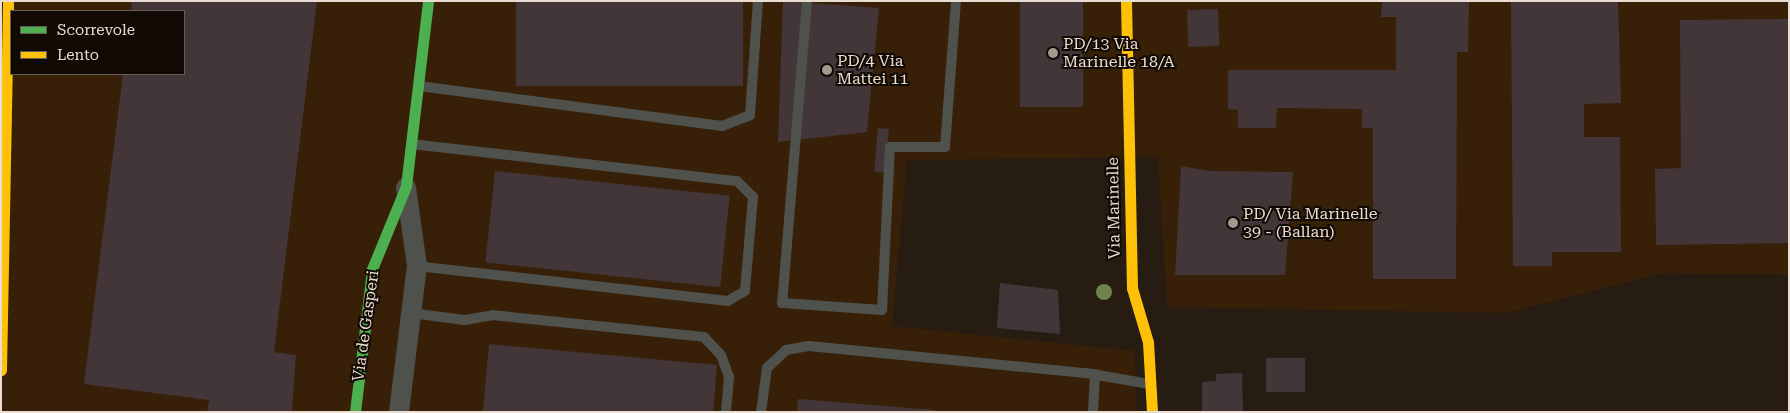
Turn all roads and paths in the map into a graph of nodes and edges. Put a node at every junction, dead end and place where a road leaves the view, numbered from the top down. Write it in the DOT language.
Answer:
graph roads {
  1 [pos="8,1"];
  2 [pos="428,1"];
  3 [pos="758,1"];
  4 [pos="806,1"];
  5 [pos="956,1"];
  6 [pos="1126,1"];
  7 [pos="418,86"];
  8 [pos="410,144"];
  9 [pos="406,186"];
  10 [pos="417,266"];
  11 [pos="411,313"];
  12 [pos="1,370"];
  13 [pos="1096,374"];
  14 [pos="1150,384"];
  15 [pos="355,412"];
  16 [pos="399,412"];
  17 [pos="726,412"];
  18 [pos="761,412"];
  19 [pos="1093,412"];
  20 [pos="1152,412"];
  1 -- 12 [label="street"];
  2 -- 7 [label="street, Via de Gasperi"];
  3 -- 7 [label="lane"];
  4 -- 5 [label="lane"];
  6 -- 14 [label="street, Via Marinelle"];
  7 -- 8 [label="street, Via de Gasperi"];
  8 -- 9 [label="street, Via de Gasperi"];
  8 -- 10 [label="lane"];
  9 -- 10 [label="street, Via de Gasperi"];
  9 -- 15 [label="street, Via de Gasperi"];
  10 -- 11 [label="street, Via de Gasperi"];
  11 -- 16 [label="street, Via de Gasperi"];
  11 -- 17 [label="lane"];
  13 -- 14 [label="lane"];
  13 -- 18 [label="lane"];
  13 -- 19 [label="lane"];
  14 -- 20 [label="street, Via Marinelle"];
}
